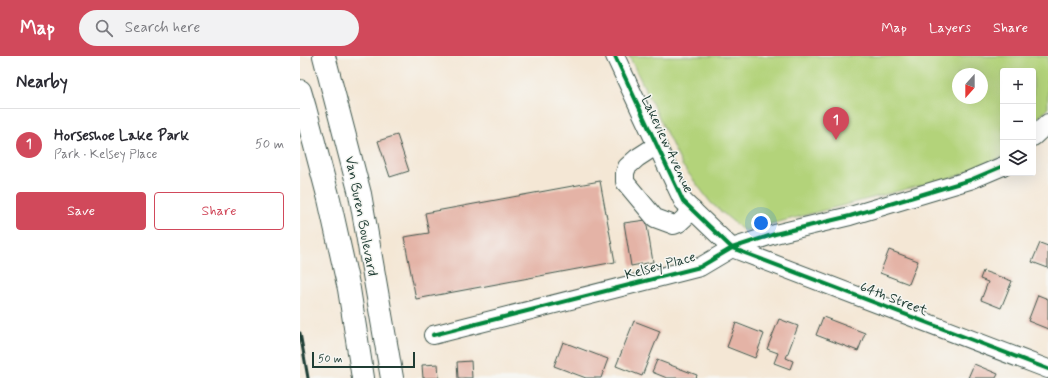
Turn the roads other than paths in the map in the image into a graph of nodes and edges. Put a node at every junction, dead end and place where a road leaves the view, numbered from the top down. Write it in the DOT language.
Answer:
graph roads {
  1 [pos="324,56"];
  2 [pos="615,56"];
  3 [pos="300,91"];
  4 [pos="1048,123"];
  5 [pos="1036,134"];
  6 [pos="657,145"];
  7 [pos="1000,167"];
  8 [pos="693,210"];
  9 [pos="732,248"];
  10 [pos="433,335"];
  11 [pos="1048,369"];
  12 [pos="363,378"];
  13 [pos="392,378"];
  1 -- 13 [label="main road, Van Buren Boulevard"];
  2 -- 6 [label="street, Lakeview Avenue"];
  3 -- 12 [label="main road, Van Buren Boulevard"];
  4 -- 5 [label="street"];
  6 -- 8 [label="street, Lakeview Avenue"];
  6 -- 8 [label="street"];
  7 -- 9 [label="street, Kelsey Place"];
  8 -- 9 [label="street, Lakeview Avenue"];
  9 -- 10 [label="street, Kelsey Place"];
  9 -- 11 [label="street, 64th Street"];
}
